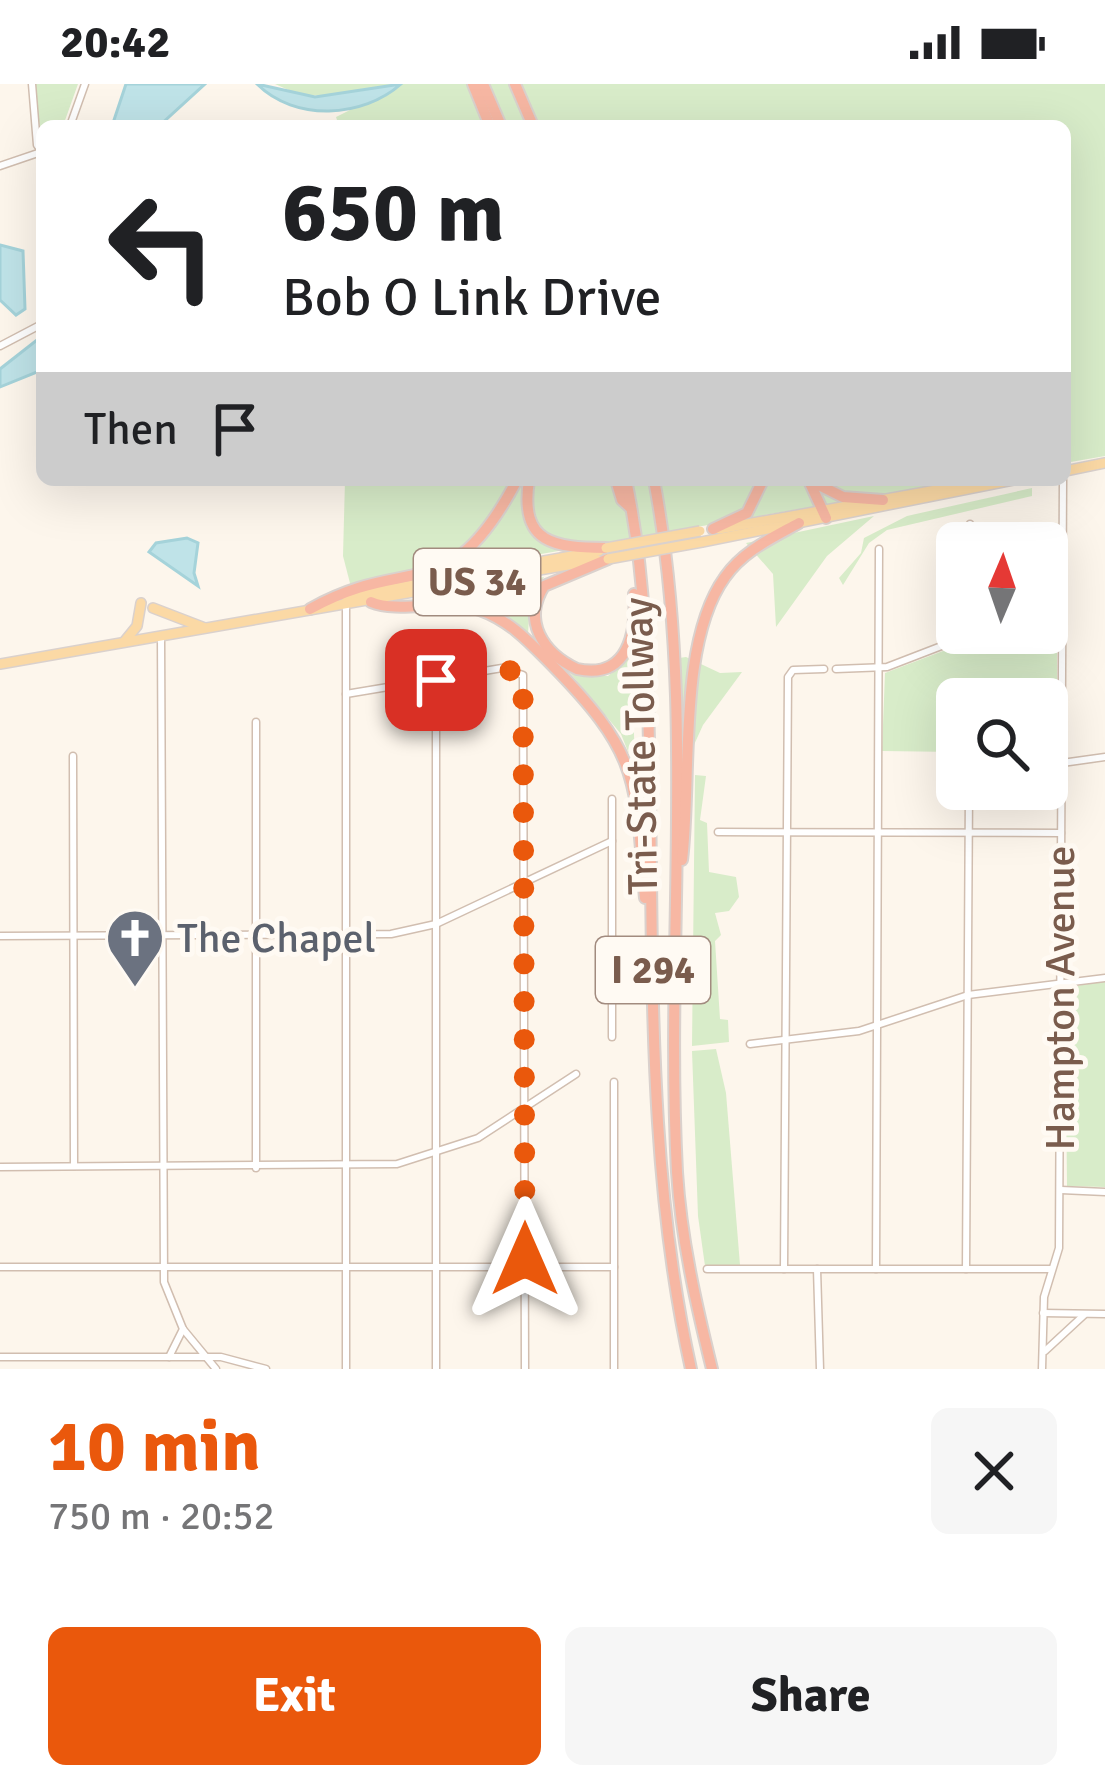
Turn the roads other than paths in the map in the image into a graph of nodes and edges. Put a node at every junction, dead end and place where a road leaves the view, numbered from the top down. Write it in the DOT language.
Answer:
graph roads {
  1 [pos="32,84"];
  2 [pos="85,84"];
  3 [pos="473,84"];
  4 [pos="483,84"];
  5 [pos="515,84"];
  6 [pos="37,120"];
  7 [pos="72,120"];
  8 [pos="488,120"];
  9 [pos="498,120"];
  10 [pos="530,120"];
  11 [pos="36,154"];
  12 [pos="0,166"];
  13 [pos="36,327"];
  14 [pos="0,346"];
  15 [pos="1105,463"];
  16 [pos="1071,470"];
  17 [pos="513,486"];
  18 [pos="529,486"];
  19 [pos="621,486"];
  20 [pos="657,486"];
  21 [pos="760,486"];
  22 [pos="812,486"];
  23 [pos="821,486"];
  24 [pos="970,486"];
  25 [pos="974,486"];
  26 [pos="1063,486"];
  27 [pos="883,500"];
  28 [pos="825,514"];
  29 [pos="1063,522"];
  30 [pos="799,523"];
  31 [pos="705,534"];
  32 [pos="879,549"];
  33 [pos="607,554"];
  34 [pos="639,568"];
  35 [pos="346,602"];
  36 [pos="371,602"];
  37 [pos="141,603"];
  38 [pos="153,608"];
  39 [pos="310,609"];
  40 [pos="205,628"];
  41 [pos="161,636"];
  42 [pos="124,642"];
  43 [pos="936,647"];
  44 [pos="0,664"];
  45 [pos="824,668"];
  46 [pos="836,668"];
  47 [pos="879,668"];
  48 [pos="436,680"];
  49 [pos="346,694"];
  50 [pos="256,722"];
  51 [pos="73,756"];
  52 [pos="1105,757"];
  53 [pos="1068,762"];
  54 [pos="613,799"];
  55 [pos="969,810"];
  56 [pos="1061,810"];
  57 [pos="718,832"];
  58 [pos="787,832"];
  59 [pos="878,832"];
  60 [pos="968,832"];
  61 [pos="1061,833"];
  62 [pos="612,841"];
  63 [pos="525,883"];
  64 [pos="677,904"];
  65 [pos="436,924"];
  66 [pos="0,936"];
  67 [pos="74,936"];
  68 [pos="165,937"];
  69 [pos="256,937"];
  70 [pos="347,937"];
  71 [pos="653,957"];
  72 [pos="1105,978"];
  73 [pos="1060,981"];
  74 [pos="968,995"];
  75 [pos="877,1027"];
  76 [pos="612,1037"];
  77 [pos="786,1042"];
  78 [pos="750,1044"];
  79 [pos="576,1074"];
  80 [pos="614,1082"];
  81 [pos="524,1110"];
  82 [pos="436,1155"];
  83 [pos="0,1167"];
  84 [pos="74,1167"];
  85 [pos="165,1168"];
  86 [pos="256,1168"];
  87 [pos="346,1168"];
  88 [pos="1060,1190"];
  89 [pos="1105,1192"];
  90 [pos="525,1266"];
  91 [pos="0,1267"];
  92 [pos="164,1267"];
  93 [pos="346,1267"];
  94 [pos="436,1267"];
  95 [pos="614,1267"];
  96 [pos="707,1269"];
  97 [pos="784,1269"];
  98 [pos="817,1269"];
  99 [pos="876,1269"];
  100 [pos="966,1269"];
  101 [pos="1052,1269"];
  102 [pos="1042,1313"];
  103 [pos="1085,1314"];
  104 [pos="1105,1315"];
  105 [pos="183,1329"];
  106 [pos="1043,1353"];
  107 [pos="169,1357"];
  108 [pos="208,1357"];
  109 [pos="0,1358"];
  110 [pos="248,1363"];
  111 [pos="216,1369"];
  112 [pos="238,1369"];
  113 [pos="266,1369"];
  114 [pos="346,1369"];
  115 [pos="436,1369"];
  116 [pos="525,1369"];
  117 [pos="614,1369"];
  118 [pos="691,1369"];
  119 [pos="712,1369"];
  120 [pos="820,1369"];
  121 [pos="1042,1369"];
  1 -- 6 [label="street"];
  2 -- 7 [label="street"];
  3 -- 8 [label="highway"];
  4 -- 9 [label="highway"];
  5 -- 10 [label="highway"];
  11 -- 12 [label="street"];
  13 -- 14 [label="street"];
  15 -- 16 [label="main road"];
  17 -- 39 [label="highway"];
  18 -- 33 [label="highway"];
  19 -- 34 [label="highway, Tri-State Tollway / I 294"];
  20 -- 64 [label="highway, Tri-State Tollway / I 294"];
  21 -- 31 [label="highway"];
  22 -- 28 [label="highway"];
  23 -- 27 [label="highway"];
  24 -- 27 [label="main road, US 34"];
  25 -- 28 [label="main road, US 34"];
  26 -- 29 [label="street, Hampton Avenue"];
  27 -- 28 [label="main road, US 34"];
  28 -- 30 [label="main road, US 34"];
  28 -- 31 [label="main road, US 34"];
  30 -- 31 [label="main road, US 34"];
  30 -- 64 [label="highway"];
  31 -- 33 [label="main road, US 34, bridge"];
  32 -- 47 [label="street"];
  33 -- 34 [label="highway"];
  33 -- 35 [label="main road, US 34"];
  33 -- 36 [label="main road, US 34"];
  34 -- 71 [label="highway, Tri-State Tollway / I 294"];
  35 -- 36 [label="main road, US 34"];
  35 -- 39 [label="main road, US 34"];
  35 -- 49 [label="street"];
  36 -- 71 [label="highway"];
  37 -- 42 [label="main road"];
  38 -- 40 [label="main road"];
  39 -- 40 [label="main road, US 34"];
  40 -- 41 [label="main road, US 34"];
  41 -- 42 [label="main road, US 34"];
  41 -- 68 [label="street"];
  42 -- 44 [label="main road, US 34"];
  43 -- 47 [label="street"];
  45 -- 58 [label="street"];
  46 -- 47 [label="street"];
  47 -- 59 [label="street"];
  48 -- 49 [label="street"];
  48 -- 63 [label="street"];
  48 -- 65 [label="street"];
  49 -- 70 [label="street"];
  50 -- 69 [label="street"];
  51 -- 67 [label="street"];
  52 -- 53 [label="street"];
  54 -- 62 [label="street"];
  55 -- 60 [label="street"];
  56 -- 61 [label="street, Hampton Avenue"];
  57 -- 58 [label="street"];
  58 -- 59 [label="street"];
  58 -- 77 [label="street"];
  59 -- 60 [label="street"];
  59 -- 75 [label="street"];
  60 -- 61 [label="street"];
  60 -- 74 [label="street"];
  61 -- 73 [label="street, Hampton Avenue"];
  62 -- 63 [label="street"];
  62 -- 76 [label="street"];
  63 -- 65 [label="street"];
  63 -- 81 [label="street"];
  64 -- 119 [label="highway, Tri-State Tollway / I 294"];
  65 -- 70 [label="street"];
  65 -- 82 [label="street"];
  66 -- 67 [label="street"];
  67 -- 68 [label="street"];
  67 -- 84 [label="street"];
  68 -- 69 [label="street"];
  68 -- 85 [label="street"];
  69 -- 70 [label="street"];
  69 -- 86 [label="street"];
  70 -- 87 [label="street"];
  71 -- 118 [label="highway, Tri-State Tollway / I 294"];
  72 -- 73 [label="street"];
  73 -- 74 [label="street"];
  73 -- 88 [label="street, Hampton Avenue"];
  74 -- 75 [label="street"];
  74 -- 100 [label="street"];
  75 -- 77 [label="street"];
  75 -- 99 [label="street"];
  77 -- 78 [label="street"];
  77 -- 97 [label="street"];
  79 -- 81 [label="street"];
  80 -- 95 [label="street"];
  81 -- 82 [label="street"];
  81 -- 90 [label="street"];
  82 -- 87 [label="street"];
  82 -- 94 [label="street"];
  83 -- 84 [label="street"];
  84 -- 85 [label="street"];
  85 -- 86 [label="street"];
  85 -- 92 [label="street"];
  86 -- 87 [label="street"];
  87 -- 93 [label="street"];
  88 -- 89 [label="street"];
  88 -- 101 [label="street, Hampton Avenue"];
  90 -- 94 [label="street"];
  90 -- 95 [label="street"];
  90 -- 116 [label="street"];
  91 -- 92 [label="street"];
  92 -- 93 [label="street"];
  92 -- 105 [label="street"];
  93 -- 94 [label="street"];
  93 -- 114 [label="street"];
  94 -- 115 [label="street"];
  95 -- 117 [label="street"];
  96 -- 97 [label="street"];
  97 -- 98 [label="street"];
  98 -- 99 [label="street"];
  98 -- 120 [label="street"];
  99 -- 100 [label="street"];
  100 -- 101 [label="street"];
  101 -- 102 [label="street, Hampton Avenue"];
  102 -- 103 [label="street"];
  102 -- 106 [label="street, Hampton Avenue"];
  103 -- 104 [label="street"];
  103 -- 106 [label="street"];
  105 -- 107 [label="street"];
  105 -- 108 [label="street"];
  106 -- 121 [label="street, Hampton Avenue"];
  107 -- 108 [label="street"];
  107 -- 109 [label="street"];
  108 -- 110 [label="street"];
  108 -- 111 [label="street"];
  110 -- 112 [label="street"];
  110 -- 113 [label="street"];
}
